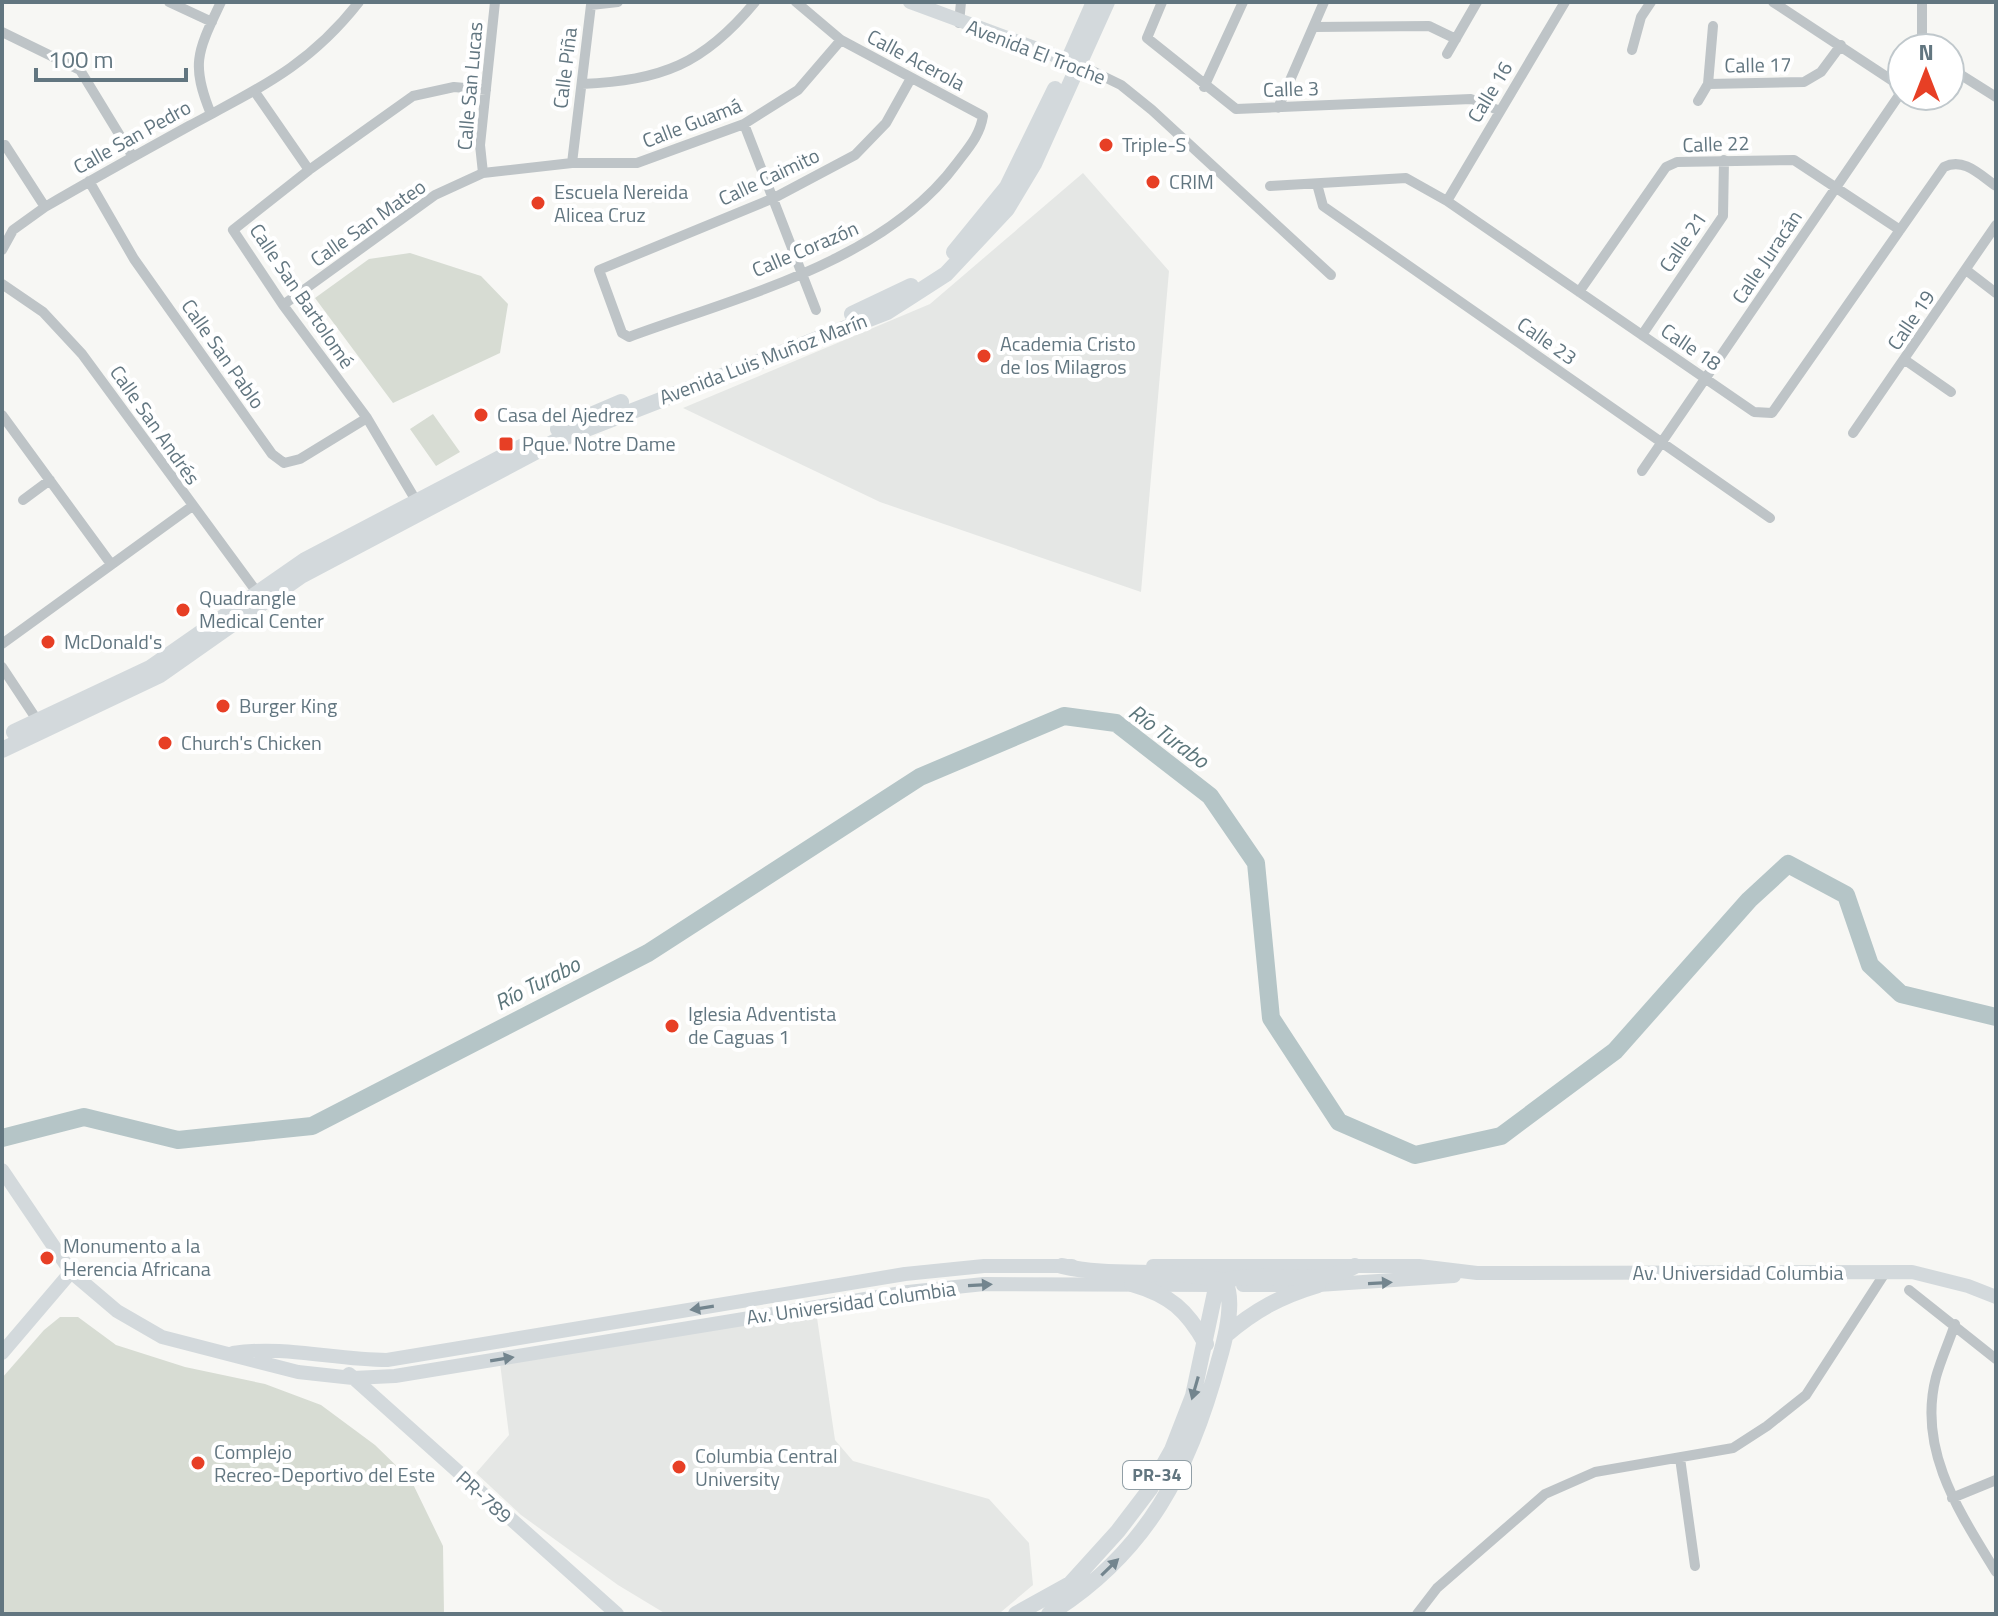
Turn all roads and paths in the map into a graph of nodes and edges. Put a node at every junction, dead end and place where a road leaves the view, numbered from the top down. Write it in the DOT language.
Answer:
graph roads {
  1 [pos="169,2"];
  2 [pos="221,2"];
  3 [pos="359,2"];
  4 [pos="495,2"];
  5 [pos="618,2"];
  6 [pos="755,2"];
  7 [pos="796,2"];
  8 [pos="910,2"];
  9 [pos="961,2"];
  10 [pos="1094,2"];
  11 [pos="1107,2"];
  12 [pos="1162,2"];
  13 [pos="1243,2"];
  14 [pos="1324,2"];
  15 [pos="1477,2"];
  16 [pos="1565,2"];
  17 [pos="1651,2"];
  18 [pos="1773,2"];
  19 [pos="1922,2"];
  20 [pos="212,22"];
  21 [pos="959,23"];
  22 [pos="1713,26"];
  23 [pos="1314,27"];
  24 [pos="2,32"];
  25 [pos="1922,32"];
  26 [pos="1456,39"];
  27 [pos="841,40"];
  28 [pos="1841,45"];
  29 [pos="1632,50"];
  30 [pos="1447,54"];
  31 [pos="1074,62"];
  32 [pos="1886,77"];
  33 [pos="1966,78"];
  34 [pos="910,80"];
  35 [pos="582,84"];
  36 [pos="1708,84"];
  37 [pos="1204,87"];
  38 [pos="486,90"];
  39 [pos="255,92"];
  40 [pos="1996,97"];
  41 [pos="1698,101"];
  42 [pos="1278,108"];
  43 [pos="1500,111"];
  44 [pos="1887,112"];
  45 [pos="211,114"];
  46 [pos="983,116"];
  47 [pos="744,124"];
  48 [pos="5,145"];
  49 [pos="133,157"];
  50 [pos="1724,160"];
  51 [pos="572,163"];
  52 [pos="309,170"];
  53 [pos="483,173"];
  54 [pos="89,181"];
  55 [pos="1317,184"];
  56 [pos="1270,186"];
  57 [pos="1837,186"];
  58 [pos="1996,186"];
  59 [pos="774,198"];
  60 [pos="1447,201"];
  61 [pos="45,207"];
  62 [pos="1996,225"];
  63 [pos="1900,230"];
  64 [pos="2,250"];
  65 [pos="1966,270"];
  66 [pos="801,273"];
  67 [pos="1331,275"];
  68 [pos="2,284"];
  69 [pos="1579,292"];
  70 [pos="1996,293"];
  71 [pos="283,305"];
  72 [pos="816,310"];
  73 [pos="637,335"];
  74 [pos="1642,335"];
  75 [pos="1905,360"];
  76 [pos="1705,378"];
  77 [pos="1951,392"];
  78 [pos="2,415"];
  79 [pos="367,418"];
  80 [pos="1853,433"];
  81 [pos="1661,443"];
  82 [pos="1642,471"];
  83 [pos="50,480"];
  84 [pos="23,500"];
  85 [pos="419,506"];
  86 [pos="191,507"];
  87 [pos="1770,518"];
  88 [pos="111,564"];
  89 [pos="260,597"];
  90 [pos="2,644"];
  91 [pos="2,667"];
  92 [pos="41,726"];
  93 [pos="2,738"];
  94 [pos="2,750"];
  95 [pos="2,1170"];
  96 [pos="1062,1266"];
  97 [pos="1355,1266"];
  98 [pos="71,1272"];
  99 [pos="1477,1273"];
  100 [pos="1885,1273"];
  101 [pos="1222,1283"];
  102 [pos="1132,1284"];
  103 [pos="1318,1285"];
  104 [pos="1909,1290"];
  105 [pos="1996,1297"];
  106 [pos="626,1320"];
  107 [pos="1955,1324"];
  108 [pos="1226,1335"];
  109 [pos="629,1338"];
  110 [pos="486,1343"];
  111 [pos="1206,1344"];
  112 [pos="287,1351"];
  113 [pos="2,1353"];
  114 [pos="233,1353"];
  115 [pos="1996,1359"];
  116 [pos="395,1376"];
  117 [pos="353,1378"];
  118 [pos="381,1404"];
  119 [pos="1680,1458"];
  120 [pos="1996,1480"];
  121 [pos="1952,1498"];
  122 [pos="1695,1566"];
  123 [pos="1996,1572"];
  124 [pos="617,1614"];
  125 [pos="1016,1614"];
  126 [pos="1049,1614"];
  127 [pos="1417,1614"];
  1 -- 20 [label="street"];
  2 -- 20 [label="street"];
  3 -- 39 [label="street, Calle San Pedro"];
  4 -- 38 [label="street, Calle San Lucas"];
  5 -- 35 [label="street, Calle Piña"];
  6 -- 35 [label="street"];
  7 -- 27 [label="street, Calle Acerola"];
  8 -- 21 [label="main road, Avenida El Troche"];
  9 -- 21 [label="street"];
  10 -- 31 [label="main road, Avenida Luis Muñoz Marín"];
  11 -- 31 [label="main road, Avenida Luis Muñoz Marín"];
  12 -- 37 [label="street, Calle 3"];
  13 -- 37 [label="street"];
  14 -- 23 [label="street"];
  15 -- 26 [label="street"];
  16 -- 43 [label="street, Calle 16"];
  17 -- 29 [label="street"];
  18 -- 28 [label="street"];
  19 -- 25 [label="street"];
  20 -- 45 [label="street"];
  21 -- 31 [label="main road, Avenida El Troche"];
  22 -- 36 [label="street"];
  23 -- 26 [label="street"];
  23 -- 42 [label="street"];
  24 -- 49 [label="street"];
  26 -- 30 [label="street"];
  27 -- 34 [label="street, Calle Acerola"];
  27 -- 47 [label="street, Calle Guamá"];
  28 -- 32 [label="street"];
  28 -- 36 [label="street, Calle 17"];
  31 -- 67 [label="street, Avenida El Troche"];
  31 -- 85 [label="main road, Avenida Luis Muñoz Marín"];
  33 -- 40 [label="street"];
  34 -- 46 [label="street, Calle Acerola"];
  34 -- 59 [label="street, Calle Caimito"];
  35 -- 51 [label="street, Calle Piña"];
  36 -- 41 [label="street"];
  37 -- 42 [label="street, Calle 3"];
  38 -- 52 [label="street, Calle San Bartolomé"];
  38 -- 53 [label="street, Calle San Lucas"];
  39 -- 45 [label="street, Calle San Pedro"];
  39 -- 52 [label="street"];
  42 -- 43 [label="street, Calle 3"];
  43 -- 60 [label="street, Calle 16"];
  44 -- 57 [label="street, Calle Juracán"];
  45 -- 49 [label="street, Calle San Pedro"];
  46 -- 66 [label="street, Calle Corazón"];
  47 -- 51 [label="street, Calle Guamá"];
  47 -- 59 [label="street"];
  48 -- 61 [label="street"];
  49 -- 54 [label="street, Calle San Pedro"];
  50 -- 57 [label="street, Calle 22"];
  50 -- 69 [label="street, Calle 22"];
  50 -- 74 [label="street, Calle 21"];
  51 -- 53 [label="street, Calle San Mateo"];
  52 -- 71 [label="street, Calle San Bartolomé"];
  53 -- 71 [label="street, Calle San Mateo"];
  54 -- 61 [label="street, Calle San Pedro"];
  54 -- 79 [label="street, Calle San Pablo"];
  55 -- 56 [label="street, Calle 18"];
  55 -- 60 [label="street, Calle 18"];
  55 -- 81 [label="street, Calle 23"];
  57 -- 63 [label="street, Calle 22"];
  57 -- 76 [label="street, Calle Juracán"];
  58 -- 63 [label="street, Calle 18"];
  59 -- 66 [label="street"];
  59 -- 73 [label="street, Calle Caimito"];
  60 -- 69 [label="street, Calle 18"];
  61 -- 64 [label="street, Calle San Pedro"];
  62 -- 65 [label="street, Calle 19"];
  63 -- 76 [label="street, Calle 18"];
  65 -- 70 [label="street"];
  65 -- 75 [label="street, Calle 19"];
  66 -- 72 [label="street"];
  66 -- 73 [label="street, Calle Corazón"];
  68 -- 86 [label="street, Calle San Andrés"];
  69 -- 74 [label="street, Calle 18"];
  71 -- 79 [label="street, Calle San Bartolomé"];
  74 -- 76 [label="street, Calle 18"];
  75 -- 77 [label="street"];
  75 -- 80 [label="street, Calle 19"];
  76 -- 81 [label="street, Calle Juracán"];
  78 -- 83 [label="street"];
  79 -- 85 [label="street, Calle San Bartolomé"];
  81 -- 82 [label="street, Calle Juracán"];
  81 -- 87 [label="street, Calle 23"];
  83 -- 84 [label="street"];
  83 -- 88 [label="street"];
  85 -- 89 [label="main road, Avenida Luis Muñoz Marín"];
  86 -- 88 [label="street"];
  86 -- 89 [label="street, Calle San Andrés"];
  88 -- 90 [label="street"];
  89 -- 92 [label="main road, Avenida Luis Muñoz Marín"];
  91 -- 92 [label="street"];
  92 -- 93 [label="main road, Avenida Luis Muñoz Marín"];
  92 -- 94 [label="main road, Avenida Luis Muñoz Marín"];
  95 -- 98 [label="main road, Av. Universidad Columbia"];
  96 -- 97 [label="main road, Av. Universidad Columbia"];
  96 -- 101 [label="main road"];
  96 -- 106 [label="main road, Av. Universidad Columbia, one-way"];
  97 -- 99 [label="main road, Av. Universidad Columbia"];
  97 -- 101 [label="main road"];
  98 -- 113 [label="main road"];
  98 -- 114 [label="main road, Av. Universidad Columbia"];
  99 -- 100 [label="main road, Av. Universidad Columbia"];
  103 -- 99 [label="main road, Av. Universidad Columbia, one-way"];
  100 -- 105 [label="main road, Av. Universidad Columbia"];
  100 -- 119 [label="street"];
  101 -- 102 [label="main road, Av. Universidad Columbia"];
  101 -- 103 [label="main road, Av. Universidad Columbia"];
  101 -- 108 [label="main road, PR-34"];
  101 -- 111 [label="main road, PR-34"];
  109 -- 102 [label="main road, Av. Universidad Columbia, one-way"];
  102 -- 111 [label="main road"];
  103 -- 108 [label="main road"];
  104 -- 107 [label="street"];
  106 -- 109 [label="main road"];
  106 -- 110 [label="main road, Av. Universidad Columbia"];
  107 -- 115 [label="street"];
  107 -- 121 [label="street"];
  126 -- 108 [label="main road, PR-34, one-way"];
  116 -- 109 [label="main road, Av. Universidad Columbia, one-way"];
  110 -- 112 [label="main road, Av. Universidad Columbia"];
  110 -- 117 [label="main road"];
  111 -- 125 [label="main road, PR-34, one-way"];
  112 -- 114 [label="main road, Av. Universidad Columbia"];
  112 -- 117 [label="main road"];
  114 -- 117 [label="main road, Av. Universidad Columbia"];
  116 -- 117 [label="main road, Av. Universidad Columbia"];
  116 -- 118 [label="main road"];
  117 -- 118 [label="main road, PR-789 / PR-789"];
  118 -- 124 [label="main road, PR-789 / PR-789"];
  119 -- 122 [label="street"];
  119 -- 127 [label="street"];
  120 -- 121 [label="street"];
  121 -- 123 [label="street"];
}
